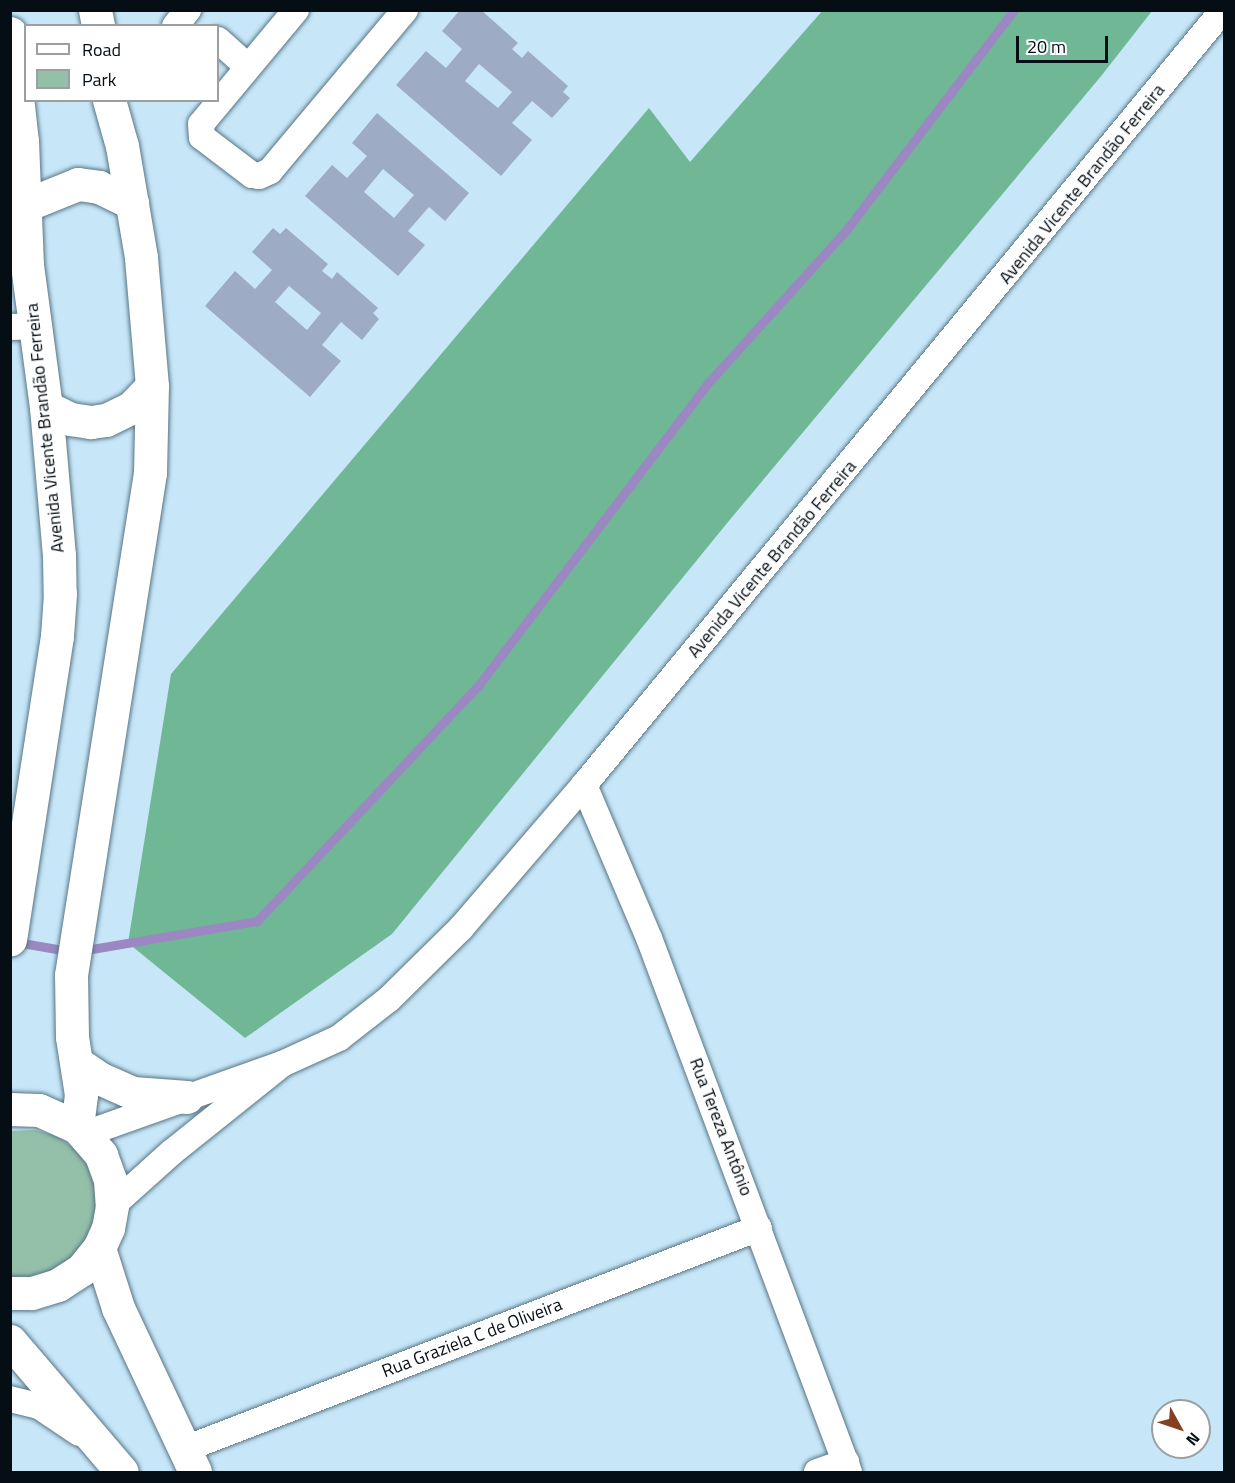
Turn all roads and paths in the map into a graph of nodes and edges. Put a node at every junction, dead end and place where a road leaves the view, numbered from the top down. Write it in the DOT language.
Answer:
graph roads {
  1 [pos="296,10"];
  2 [pos="405,10"];
  3 [pos="1223,10"];
  4 [pos="10,33"];
  5 [pos="219,41"];
  6 [pos="248,67"];
  7 [pos="110,102"];
  8 [pos="132,203"];
  9 [pos="26,205"];
  10 [pos="22,326"];
  11 [pos="152,386"];
  12 [pos="46,407"];
  13 [pos="584,785"];
  14 [pos="12,930"];
  15 [pos="77,1063"];
  16 [pos="282,1064"];
  17 [pos="187,1097"];
  18 [pos="10,1109"];
  19 [pos="81,1131"];
  20 [pos="112,1206"];
  21 [pos="759,1228"];
  22 [pos="99,1248"];
  23 [pos="10,1293"];
  24 [pos="10,1341"];
  25 [pos="10,1400"];
  26 [pos="190,1461"];
  27 [pos="116,1463"];
  28 [pos="847,1467"];
  29 [pos="817,1473"];
  1 -- 6 [label="street"];
  2 -- 6 [label="street"];
  3 -- 13 [label="street, Avenida Vicente Brandão Ferreira"];
  4 -- 9 [label="street, Avenida Vicente Brandão Ferreira"];
  5 -- 6 [label="street"];
  7 -- 8 [label="street"];
  8 -- 9 [label="street"];
  8 -- 11 [label="street"];
  9 -- 10 [label="street, Avenida Vicente Brandão Ferreira"];
  10 -- 12 [label="street, Avenida Vicente Brandão Ferreira"];
  11 -- 12 [label="street"];
  11 -- 15 [label="street"];
  12 -- 14 [label="street, Avenida Vicente Brandão Ferreira"];
  13 -- 16 [label="street, Avenida Vicente Brandão Ferreira"];
  13 -- 21 [label="street, Rua Tereza Antônio"];
  15 -- 17 [label="street"];
  15 -- 19 [label="street"];
  16 -- 17 [label="street"];
  16 -- 20 [label="street"];
  17 -- 19 [label="street"];
  18 -- 19 [label="street"];
  19 -- 20 [label="street"];
  20 -- 22 [label="street"];
  21 -- 26 [label="street, Rua Graziela C de Oliveira"];
  21 -- 28 [label="street, Rua Tereza Antônio"];
  22 -- 23 [label="street"];
  22 -- 26 [label="street"];
  24 -- 27 [label="street"];
  25 -- 27 [label="street"];
  28 -- 29 [label="street"];
}
